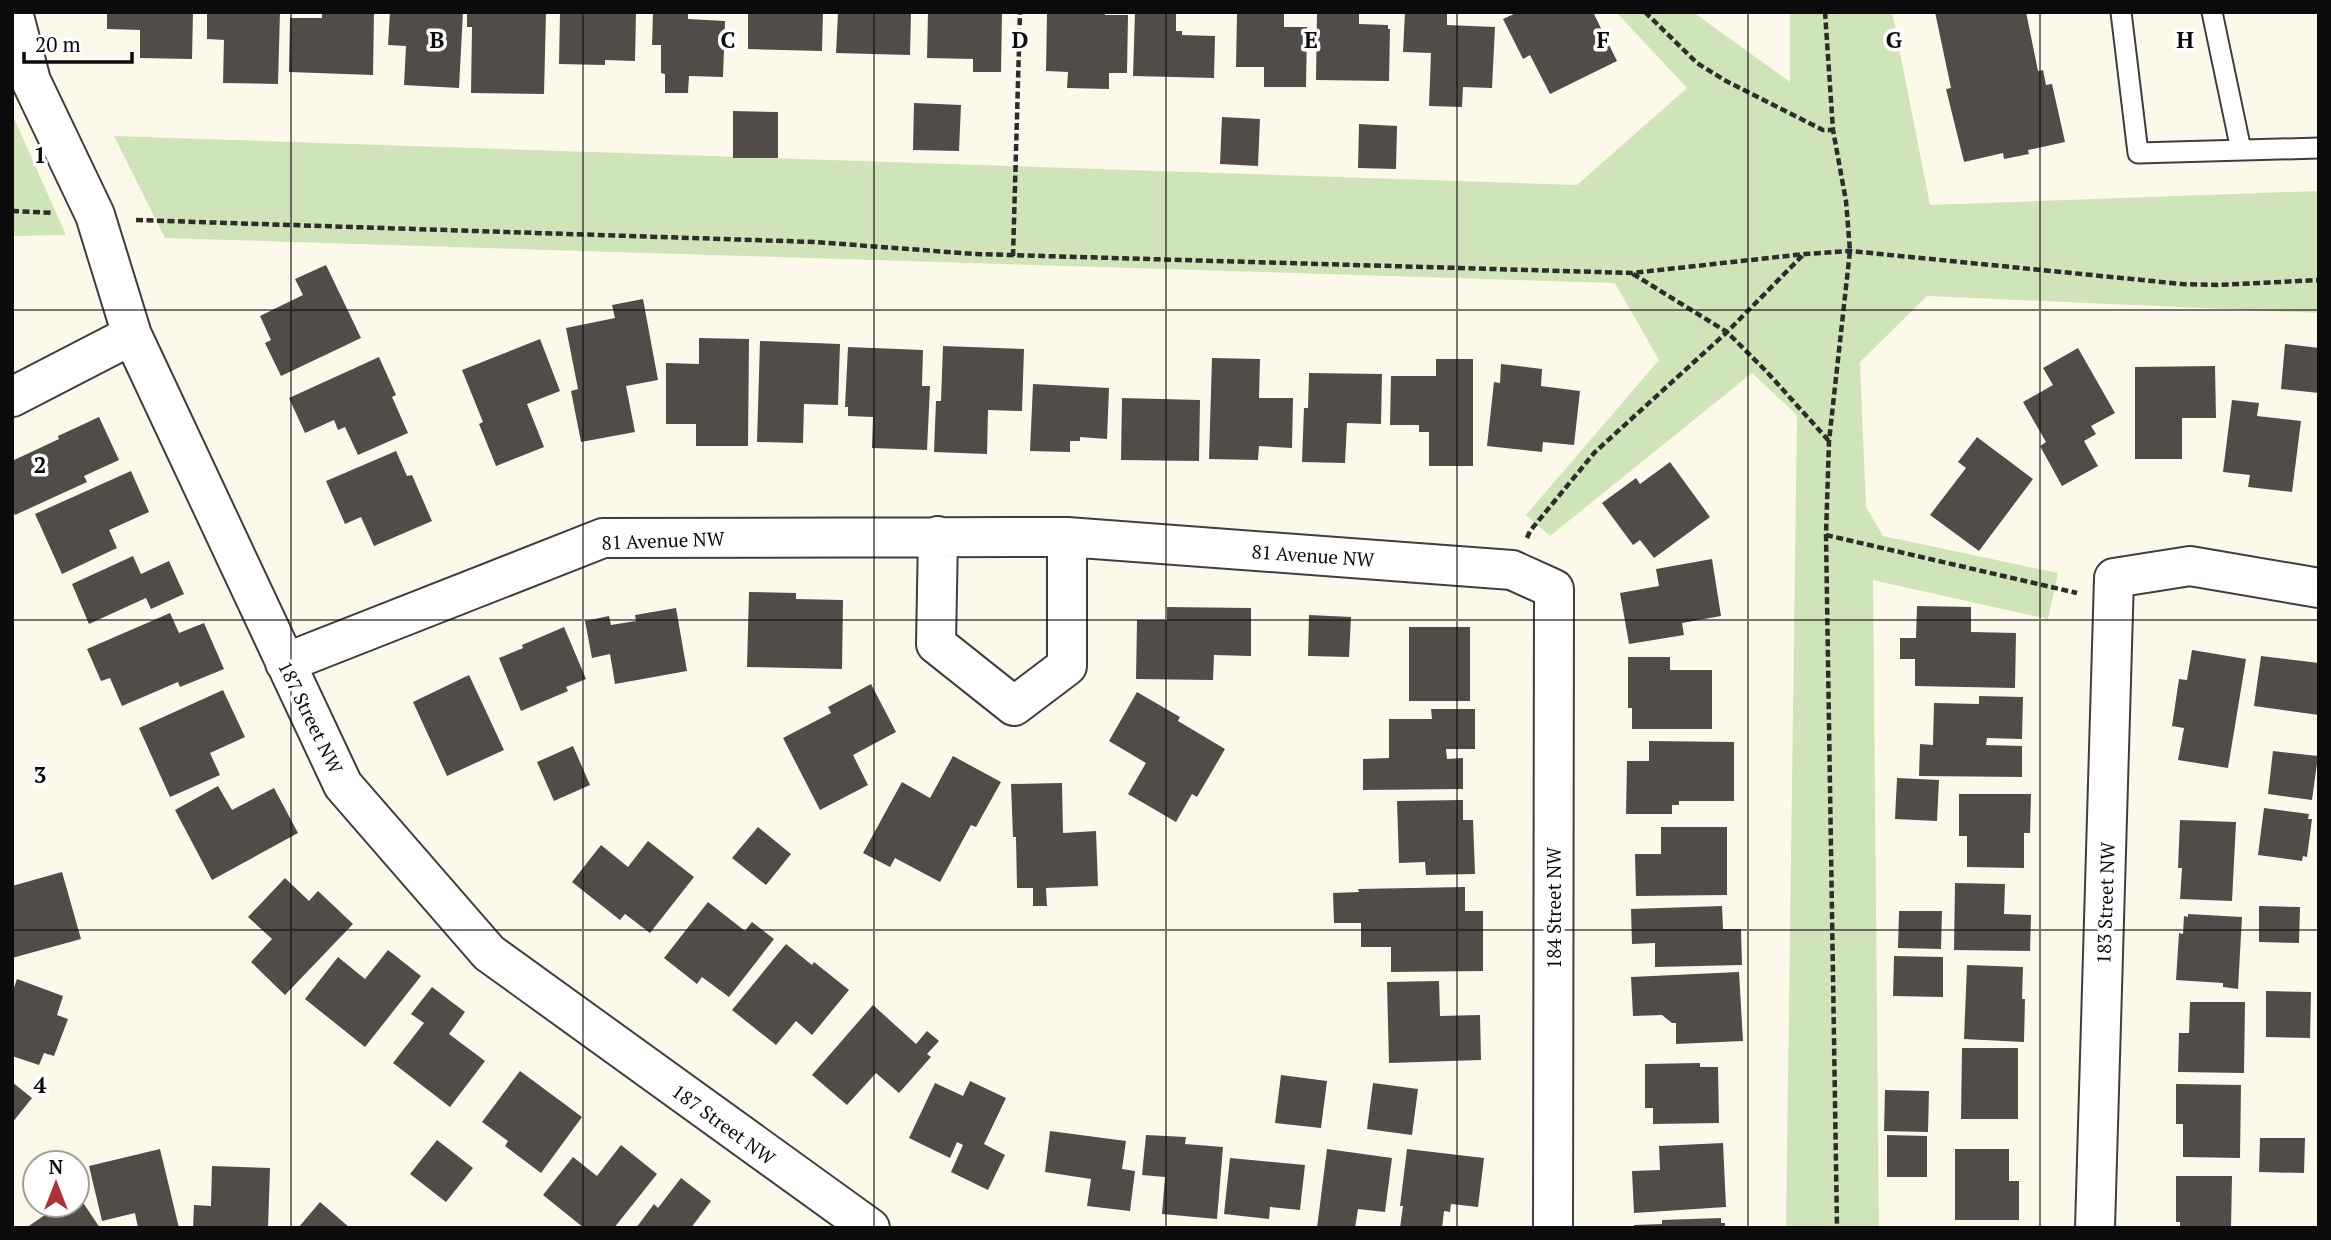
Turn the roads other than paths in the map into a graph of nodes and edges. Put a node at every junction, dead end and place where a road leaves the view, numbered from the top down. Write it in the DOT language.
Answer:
graph roads {
  1 [pos="13,12"];
  2 [pos="2121,12"];
  3 [pos="2212,12"];
  4 [pos="2319,148"];
  5 [pos="2241,150"];
  6 [pos="132,335"];
  7 [pos="12,397"];
  8 [pos="938,536"];
  9 [pos="1067,537"];
  10 [pos="2319,588"];
  11 [pos="1554,589"];
  12 [pos="285,663"];
  13 [pos="870,1228"];
  14 [pos="1553,1228"];
  15 [pos="2095,1228"];
  1 -- 6 [label="street, 187 Street NW"];
  2 -- 5 [label="lane"];
  3 -- 5 [label="lane"];
  4 -- 5 [label="lane"];
  6 -- 7 [label="street"];
  6 -- 12 [label="street, 187 Street NW"];
  8 -- 9 [label="street, 81 Avenue NW"];
  8 -- 9 [label="street"];
  8 -- 12 [label="street, 81 Avenue NW"];
  9 -- 11 [label="street, 81 Avenue NW"];
  10 -- 15 [label="street, 183 Street NW"];
  11 -- 14 [label="street, 184 Street NW"];
  12 -- 13 [label="street, 187 Street NW"];
}
